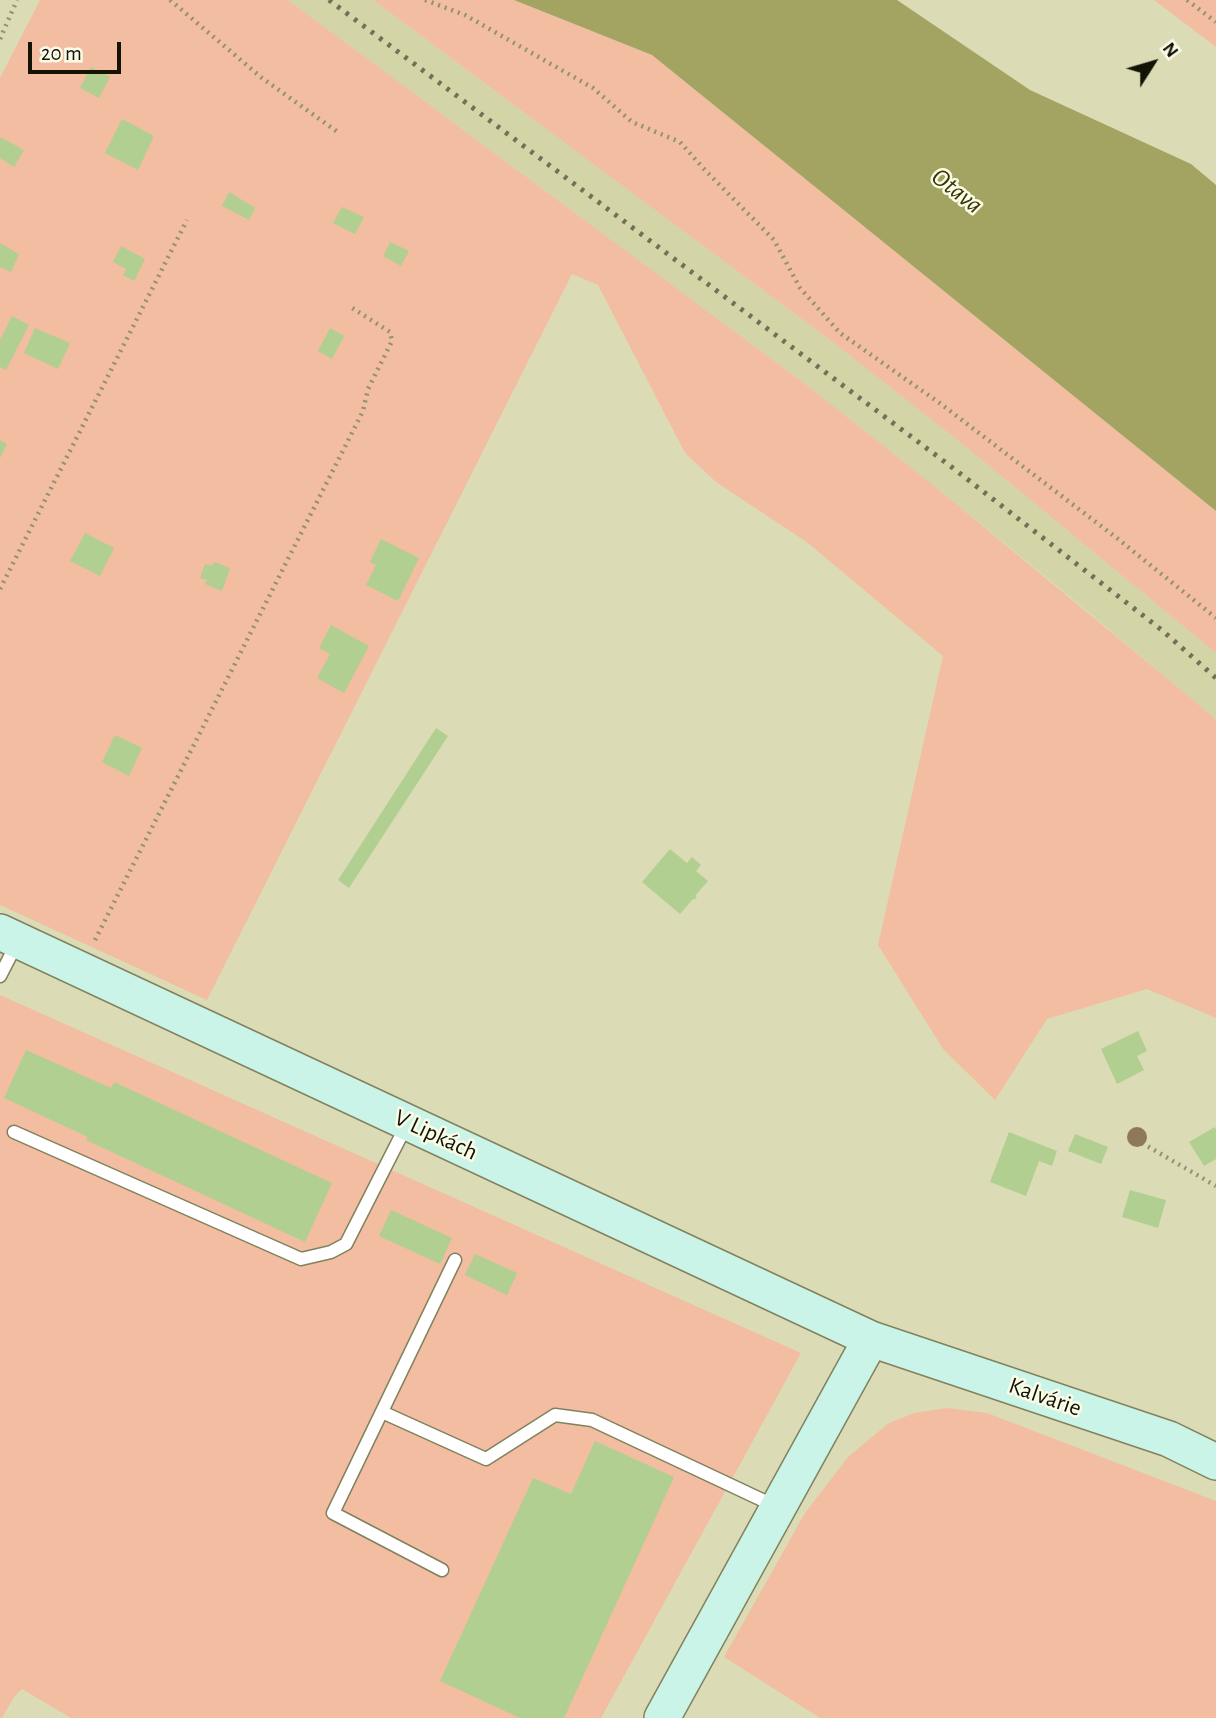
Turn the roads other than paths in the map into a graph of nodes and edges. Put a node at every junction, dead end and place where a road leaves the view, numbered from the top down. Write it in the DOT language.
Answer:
graph roads {
  1 [pos="9,936"];
  2 [pos="0,976"];
  3 [pos="408,1122"];
  4 [pos="14,1132"];
  5 [pos="455,1260"];
  6 [pos="871,1339"];
  7 [pos="382,1412"];
  8 [pos="1216,1462"];
  9 [pos="778,1508"];
  10 [pos="442,1570"];
  11 [pos="662,1718"];
  1 -- 2 [label="lane"];
  1 -- 3 [label="street, V Lipkách"];
  3 -- 4 [label="lane"];
  3 -- 6 [label="street, V Lipkách"];
  5 -- 7 [label="lane"];
  6 -- 8 [label="street, Kalvárie"];
  6 -- 9 [label="street"];
  7 -- 9 [label="lane"];
  7 -- 10 [label="lane"];
  9 -- 11 [label="street"];
}
